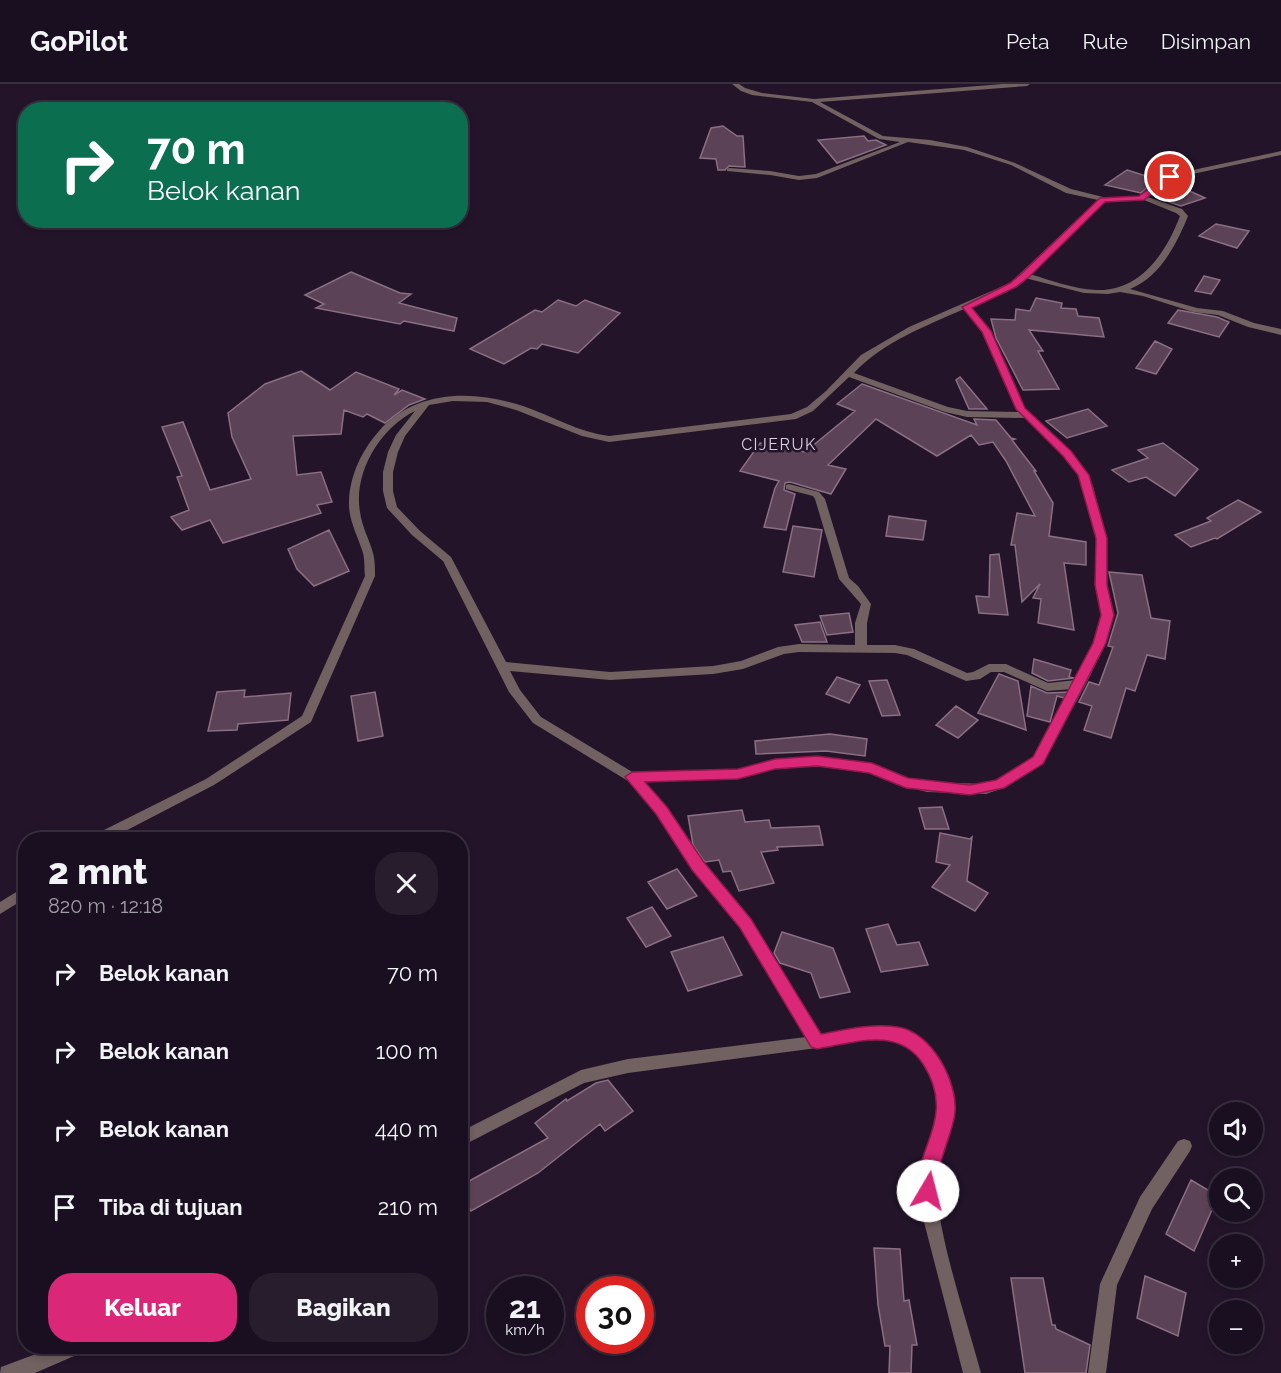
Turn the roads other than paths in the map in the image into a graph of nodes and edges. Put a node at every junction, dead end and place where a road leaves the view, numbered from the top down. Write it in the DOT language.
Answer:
graph roads {
  1 [pos="735,84"];
  2 [pos="1027,84"];
  3 [pos="814,100"];
  4 [pos="912,140"];
  5 [pos="1281,153"];
  6 [pos="729,170"];
  7 [pos="1144,198"];
  8 [pos="1103,200"];
  9 [pos="1026,275"];
  10 [pos="1121,290"];
  11 [pos="967,307"];
  12 [pos="1281,332"];
  13 [pos="849,374"];
  14 [pos="427,402"];
  15 [pos="1025,415"];
  16 [pos="789,487"];
  17 [pos="861,649"];
  18 [pos="502,666"];
  19 [pos="1080,684"];
  20 [pos="632,777"];
  21 [pos="113,832"];
  22 [pos="18,897"];
  23 [pos="0,909"];
  24 [pos="817,1042"];
  25 [pos="468,1136"];
  26 [pos="1184,1146"];
  27 [pos="60,1354"];
  28 [pos="7,1373"];
  29 [pos="972,1373"];
  30 [pos="1097,1373"];
  1 -- 3 [label="street"];
  2 -- 3 [label="street"];
  3 -- 4 [label="street"];
  4 -- 6 [label="street"];
  4 -- 8 [label="street"];
  5 -- 7 [label="street"];
  7 -- 8 [label="street"];
  7 -- 10 [label="street"];
  8 -- 9 [label="street"];
  9 -- 10 [label="street"];
  9 -- 11 [label="street"];
  10 -- 12 [label="street"];
  11 -- 13 [label="street"];
  11 -- 15 [label="street"];
  13 -- 14 [label="street"];
  13 -- 15 [label="street"];
  14 -- 18 [label="street"];
  14 -- 21 [label="street"];
  15 -- 19 [label="street"];
  16 -- 17 [label="street"];
  17 -- 18 [label="street"];
  17 -- 19 [label="street"];
  18 -- 20 [label="street"];
  19 -- 20 [label="street"];
  20 -- 24 [label="street"];
  22 -- 23 [label="street"];
  24 -- 25 [label="street"];
  24 -- 29 [label="street"];
  26 -- 30 [label="street"];
  27 -- 28 [label="street"];
}
